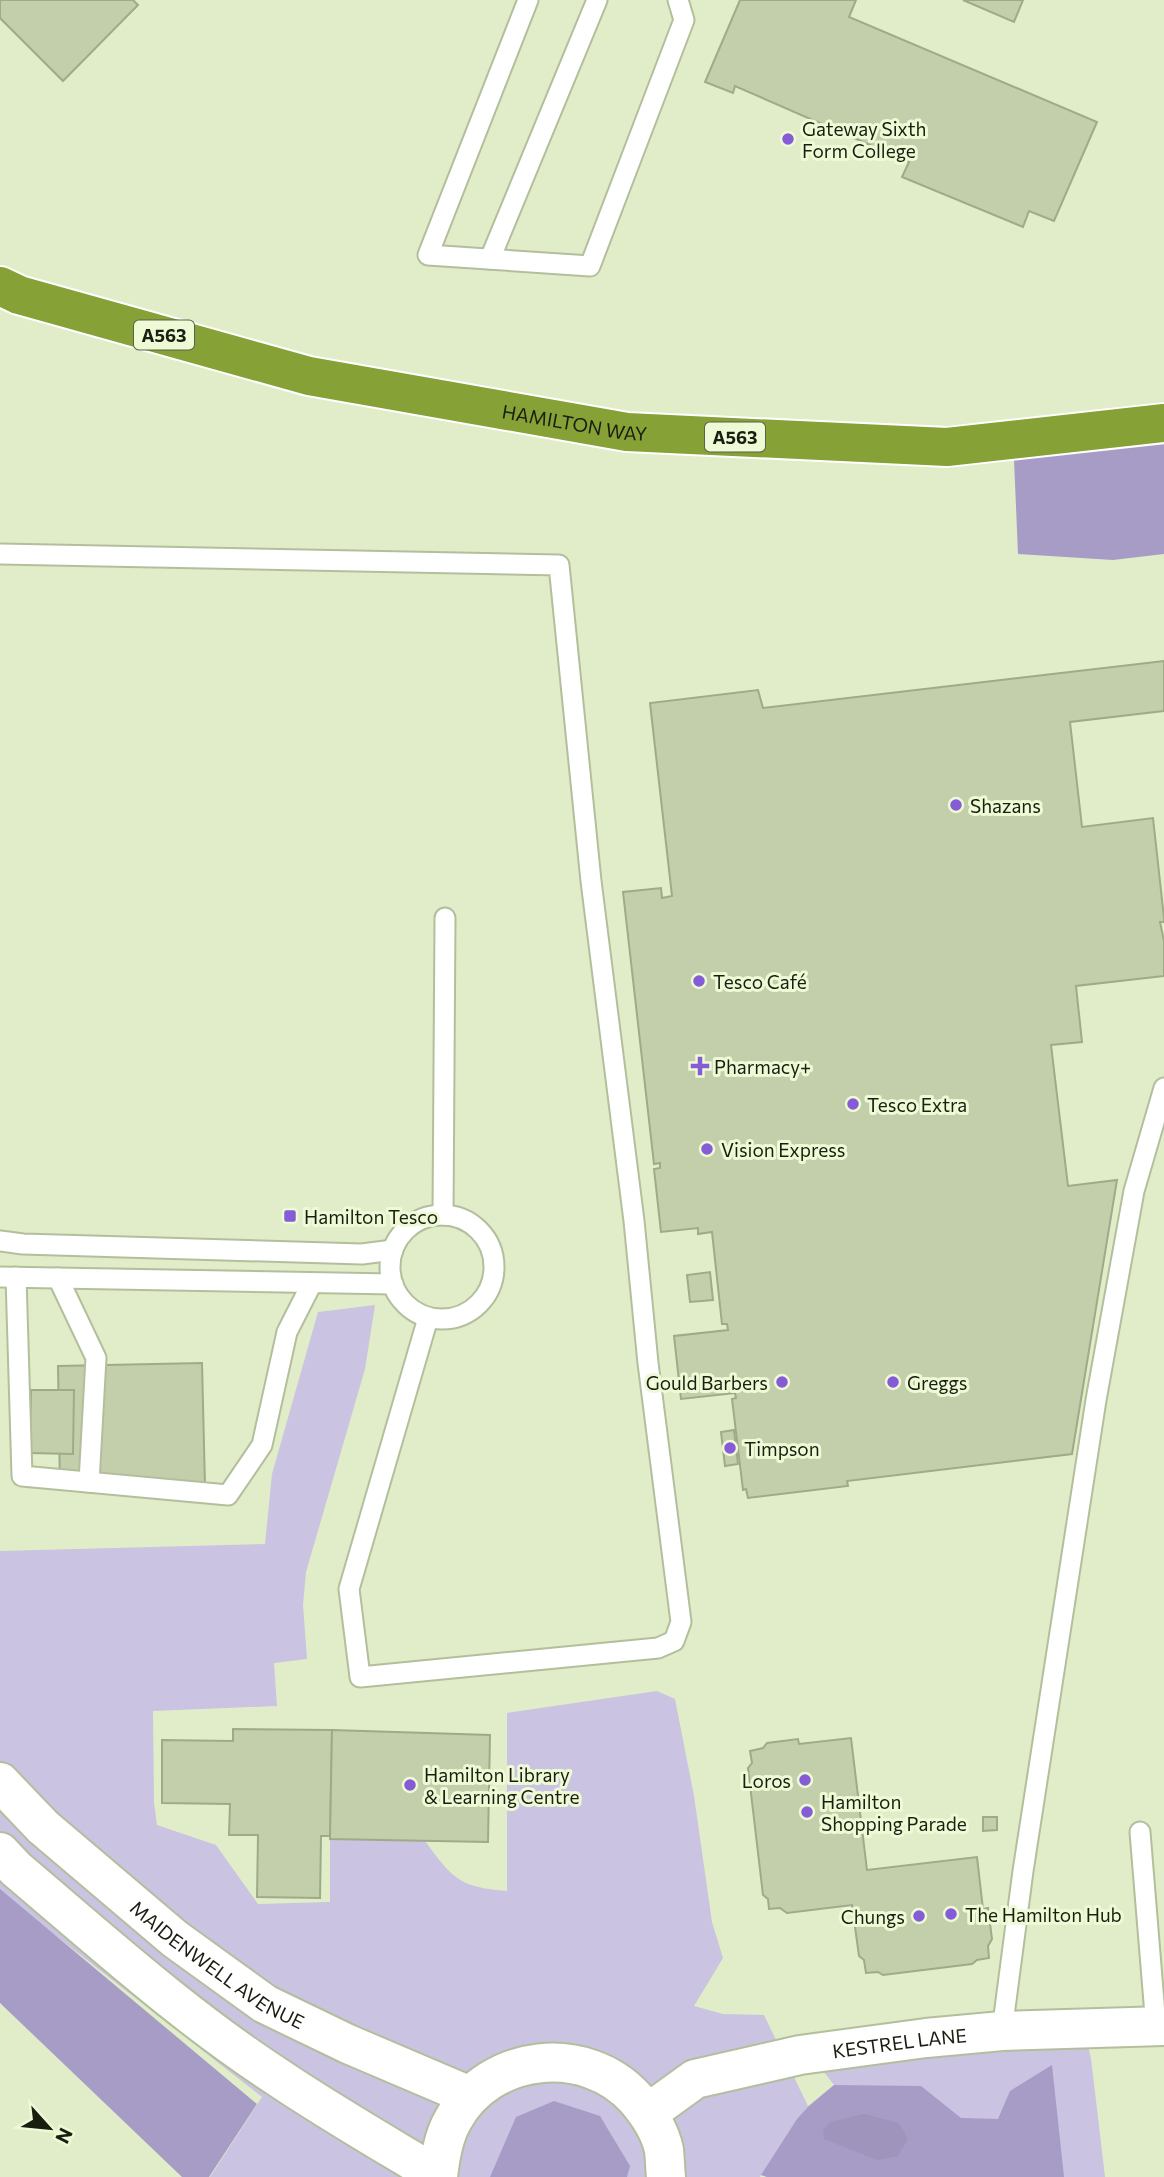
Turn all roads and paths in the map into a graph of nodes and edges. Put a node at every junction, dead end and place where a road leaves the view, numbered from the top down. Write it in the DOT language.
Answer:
graph roads {
  1 [pos="528,0"];
  2 [pos="597,0"];
  3 [pos="678,0"];
  4 [pos="490,259"];
  5 [pos="6,291"];
  6 [pos="1164,422"];
  7 [pos="0,554"];
  8 [pos="445,918"];
  9 [pos="1164,1088"];
  10 [pos="443,1215"];
  11 [pos="0,1241"];
  12 [pos="393,1250"];
  13 [pos="8,1277"];
  14 [pos="58,1278"];
  15 [pos="312,1283"];
  16 [pos="393,1284"];
  17 [pos="428,1318"];
  18 [pos="89,1482"];
  19 [pos="0,1782"];
  20 [pos="1140,1832"];
  21 [pos="0,1852"];
  22 [pos="1160,2026"];
  23 [pos="1002,2031"];
  24 [pos="470,2096"];
  25 [pos="648,2113"];
  26 [pos="438,2177"];
  27 [pos="666,2177"];
  1 -- 4 [label="lane"];
  2 -- 4 [label="lane"];
  3 -- 4 [label="lane"];
  5 -- 6 [label="highway, HAMILTON WAY / A563"];
  7 -- 17 [label="lane"];
  8 -- 10 [label="lane"];
  9 -- 23 [label="lane"];
  10 -- 12 [label="lane"];
  10 -- 17 [label="lane"];
  11 -- 12 [label="lane"];
  12 -- 16 [label="lane"];
  13 -- 14 [label="lane"];
  13 -- 18 [label="lane"];
  14 -- 15 [label="lane"];
  14 -- 18 [label="lane"];
  15 -- 16 [label="lane"];
  15 -- 18 [label="lane"];
  16 -- 17 [label="lane"];
  19 -- 24 [label="street, MAIDENWELL AVENUE"];
  20 -- 22 [label="lane"];
  21 -- 26 [label="street"];
  22 -- 23 [label="street, KESTREL LANE"];
  23 -- 25 [label="street, KESTREL LANE"];
  24 -- 25 [label="street"];
  24 -- 26 [label="street"];
  25 -- 27 [label="street"];
}
